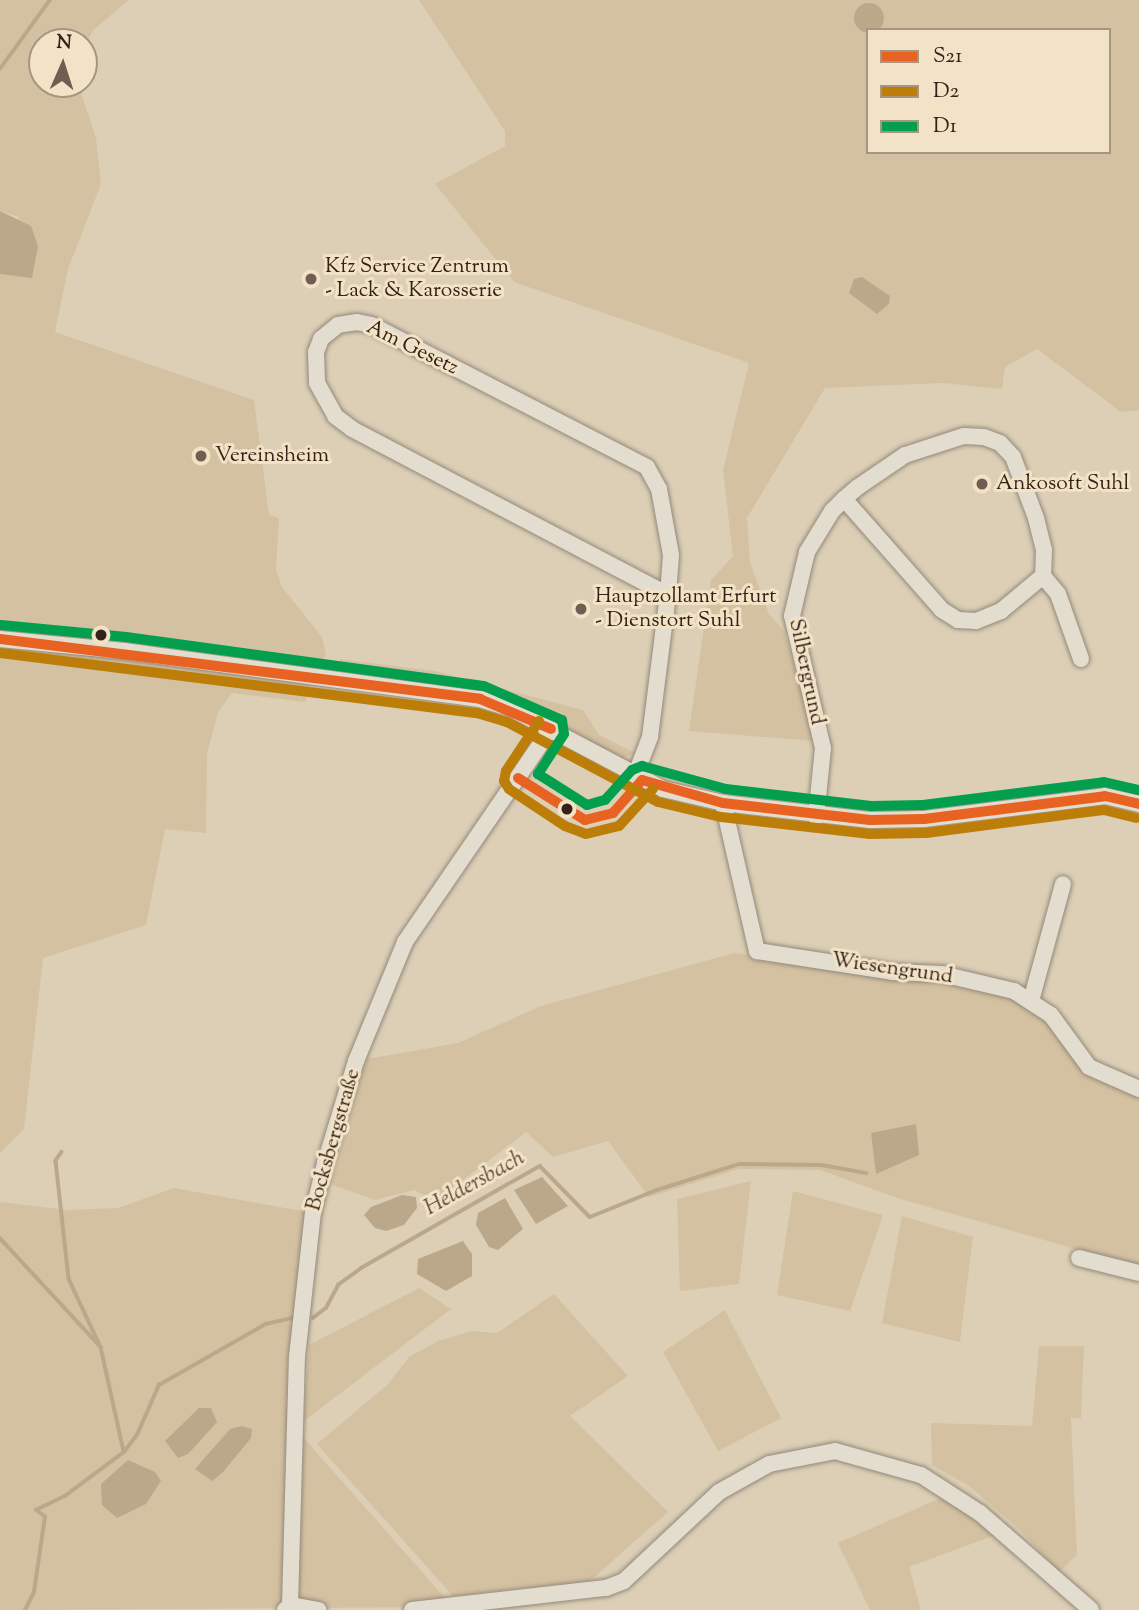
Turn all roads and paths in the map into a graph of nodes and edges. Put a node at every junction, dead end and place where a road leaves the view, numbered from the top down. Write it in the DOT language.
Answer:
graph roads {
  1 [pos="844,499"];
  2 [pos="1043,576"];
  3 [pos="668,595"];
  4 [pos="0,639"];
  5 [pos="1081,659"];
  6 [pos="551,729"];
  7 [pos="635,776"];
  8 [pos="723,803"];
  9 [pos="1138,803"];
  10 [pos="816,817"];
  11 [pos="1063,884"];
  12 [pos="1031,1001"];
  13 [pos="1139,1089"];
  14 [pos="1079,1258"];
  15 [pos="1139,1273"];
  16 [pos="287,1608"];
  17 [pos="319,1610"];
  18 [pos="412,1610"];
  19 [pos="1091,1610"];
  1 -- 2 [label="street"];
  1 -- 2 [label="street, Silbergrund"];
  1 -- 10 [label="street, Silbergrund"];
  2 -- 5 [label="street"];
  3 -- 3 [label="street, Am Gesetz"];
  3 -- 7 [label="street, Am Gesetz"];
  4 -- 6 [label="street"];
  6 -- 7 [label="street"];
  6 -- 16 [label="street, Bocksbergstraße"];
  7 -- 8 [label="street"];
  8 -- 10 [label="street"];
  8 -- 12 [label="street, Wiesengrund"];
  9 -- 10 [label="street"];
  11 -- 12 [label="street"];
  12 -- 13 [label="street, Wiesengrund"];
  14 -- 15 [label="street"];
  16 -- 17 [label="street, Bocksbergstraße"];
  18 -- 19 [label="street"];
}
